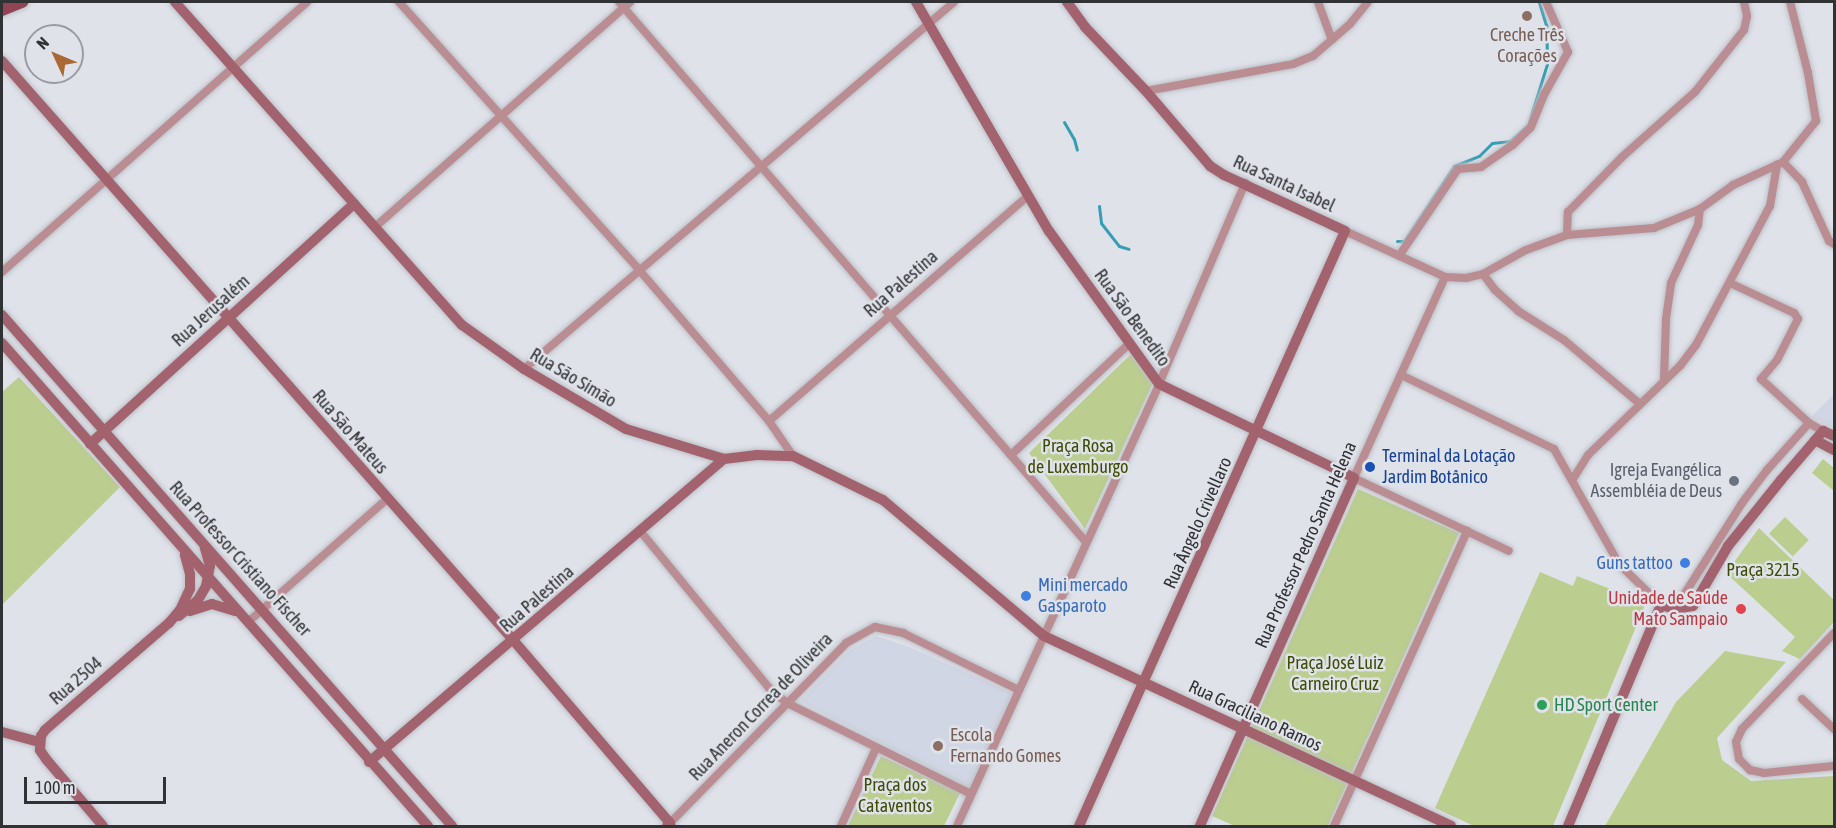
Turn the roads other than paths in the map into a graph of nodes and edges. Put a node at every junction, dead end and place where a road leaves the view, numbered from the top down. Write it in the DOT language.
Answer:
graph roads {
  1 [pos="22,2"];
  2 [pos="175,2"];
  3 [pos="307,2"];
  4 [pos="399,2"];
  5 [pos="916,2"];
  6 [pos="954,2"];
  7 [pos="1067,2"];
  8 [pos="1318,2"];
  9 [pos="1368,2"];
  10 [pos="1546,2"];
  11 [pos="1744,2"];
  12 [pos="1790,2"];
  13 [pos="624,3"];
  14 [pos="2,10"];
  15 [pos="930,23"];
  16 [pos="1332,40"];
  17 [pos="2,61"];
  18 [pos="233,66"];
  19 [pos="1146,91"];
  20 [pos="501,115"];
  21 [pos="1780,163"];
  22 [pos="762,166"];
  23 [pos="105,180"];
  24 [pos="1245,183"];
  25 [pos="1028,196"];
  26 [pos="354,204"];
  27 [pos="1700,209"];
  28 [pos="375,227"];
  29 [pos="1345,231"];
  30 [pos="1567,235"];
  31 [pos="1833,245"];
  32 [pos="1399,256"];
  33 [pos="640,271"];
  34 [pos="2,272"];
  35 [pos="1483,274"];
  36 [pos="1445,277"];
  37 [pos="1730,283"];
  38 [pos="2,315"];
  39 [pos="890,315"];
  40 [pos="228,318"];
  41 [pos="2,343"];
  42 [pos="1130,343"];
  43 [pos="524,369"];
  44 [pos="1401,375"];
  45 [pos="1664,379"];
  46 [pos="1159,384"];
  47 [pos="1640,404"];
  48 [pos="769,421"];
  49 [pos="1809,423"];
  50 [pos="1823,430"];
  51 [pos="103,431"];
  52 [pos="1256,432"];
  53 [pos="1834,436"];
  54 [pos="1815,440"];
  55 [pos="90,444"];
  56 [pos="1834,450"];
  57 [pos="1011,455"];
  58 [pos="793,456"];
  59 [pos="724,459"];
  60 [pos="1354,478"];
  61 [pos="1573,479"];
  62 [pos="387,499"];
  63 [pos="1467,531"];
  64 [pos="641,532"];
  65 [pos="202,541"];
  66 [pos="1086,542"];
  67 [pos="180,547"];
  68 [pos="1509,551"];
  69 [pos="208,579"];
  70 [pos="1661,605"];
  71 [pos="263,609"];
  72 [pos="1675,609"];
  73 [pos="238,612"];
  74 [pos="248,622"];
  75 [pos="169,623"];
  76 [pos="1834,633"];
  77 [pos="1044,636"];
  78 [pos="514,641"];
  79 [pos="1144,683"];
  80 [pos="1019,690"];
  81 [pos="1802,699"];
  82 [pos="787,703"];
  83 [pos="1243,729"];
  84 [pos="1834,729"];
  85 [pos="2,732"];
  86 [pos="40,742"];
  87 [pos="876,748"];
  88 [pos="384,749"];
  89 [pos="369,762"];
  90 [pos="1834,766"];
  91 [pos="1354,781"];
  92 [pos="971,794"];
  93 [pos="670,825"];
  94 [pos="103,826"];
  95 [pos="428,826"];
  96 [pos="452,826"];
  97 [pos="841,826"];
  98 [pos="957,826"];
  99 [pos="1079,826"];
  100 [pos="1200,826"];
  101 [pos="1334,826"];
  102 [pos="1451,826"];
  103 [pos="1568,826"];
  1 -- 14 [label="main road"];
  2 -- 18 [label="street, Rua São Simão"];
  3 -- 18 [label="street"];
  4 -- 20 [label="street"];
  5 -- 15 [label="street, Rua São Benedito"];
  6 -- 15 [label="street"];
  7 -- 19 [label="street, Rua Santa Isabel"];
  8 -- 16 [label="street"];
  9 -- 16 [label="street"];
  10 -- 32 [label="street"];
  11 -- 30 [label="street"];
  12 -- 21 [label="street"];
  13 -- 20 [label="street"];
  13 -- 22 [label="street"];
  15 -- 22 [label="street"];
  15 -- 25 [label="street, Rua São Benedito"];
  16 -- 19 [label="street"];
  17 -- 23 [label="street, Rua São Mateus"];
  18 -- 23 [label="street"];
  18 -- 26 [label="street, Rua São Simão"];
  19 -- 24 [label="street, Rua Santa Isabel"];
  20 -- 28 [label="street"];
  20 -- 33 [label="street"];
  21 -- 27 [label="street"];
  21 -- 31 [label="street"];
  21 -- 37 [label="street"];
  22 -- 33 [label="street"];
  22 -- 39 [label="street"];
  23 -- 34 [label="street"];
  23 -- 40 [label="street, Rua São Mateus"];
  24 -- 29 [label="street, Rua Santa Isabel"];
  24 -- 46 [label="street"];
  25 -- 39 [label="street, Rua Palestina"];
  25 -- 42 [label="street, Rua São Benedito"];
  26 -- 28 [label="street, Rua São Simão"];
  26 -- 40 [label="street, Rua Jerusalém"];
  27 -- 30 [label="street"];
  27 -- 45 [label="street"];
  28 -- 43 [label="street, Rua São Simão"];
  29 -- 32 [label="street, Rua Santa Isabel"];
  29 -- 52 [label="street, Rua Ângelo Crivellaro"];
  30 -- 35 [label="street"];
  32 -- 36 [label="street, Rua Santa Isabel"];
  33 -- 43 [label="street"];
  33 -- 48 [label="street"];
  35 -- 36 [label="street"];
  35 -- 47 [label="street"];
  36 -- 44 [label="street, Rua Professor Pedro Santa Helena"];
  37 -- 45 [label="street"];
  37 -- 49 [label="street"];
  38 -- 51 [label="street, Rua Professor Cristiano Fischer"];
  39 -- 48 [label="street, Rua Palestina"];
  39 -- 57 [label="street"];
  40 -- 51 [label="street, Rua Jerusalém"];
  40 -- 62 [label="street, Rua São Mateus"];
  41 -- 55 [label="street, Rua Professor Cristiano Fischer"];
  42 -- 46 [label="street, Rua São Benedito"];
  42 -- 57 [label="street"];
  43 -- 59 [label="street, Rua São Simão"];
  44 -- 60 [label="street, Rua Professor Pedro Santa Helena"];
  44 -- 61 [label="street"];
  45 -- 47 [label="street"];
  46 -- 52 [label="street, Rua São Benedito"];
  46 -- 66 [label="street"];
  47 -- 61 [label="street"];
  48 -- 58 [label="street"];
  49 -- 50 [label="street"];
  49 -- 72 [label="street"];
  50 -- 53 [label="street"];
  50 -- 54 [label="street"];
  51 -- 55 [label="street, Rua Jerusalém"];
  51 -- 65 [label="street, Rua Professor Cristiano Fischer"];
  52 -- 60 [label="street, Rua São Benedito"];
  52 -- 79 [label="street, Rua Ângelo Crivellaro"];
  54 -- 56 [label="street"];
  54 -- 72 [label="street"];
  55 -- 67 [label="street, Rua Professor Cristiano Fischer"];
  57 -- 66 [label="street"];
  58 -- 59 [label="street, Rua São Simão"];
  58 -- 77 [label="street, Rua São Simão"];
  59 -- 64 [label="street, Rua Palestina"];
  60 -- 63 [label="street, Rua São Benedito"];
  60 -- 83 [label="street, Rua Professor Pedro Santa Helena"];
  61 -- 70 [label="street"];
  62 -- 71 [label="street"];
  62 -- 78 [label="street, Rua São Mateus"];
  63 -- 68 [label="street, Rua São Benedito"];
  63 -- 91 [label="street"];
  64 -- 78 [label="street, Rua Palestina"];
  64 -- 82 [label="street"];
  65 -- 69 [label="street"];
  65 -- 71 [label="street, Rua Professor Cristiano Fischer"];
  66 -- 77 [label="street"];
  67 -- 69 [label="street, Rua Professor Cristiano Fischer"];
  67 -- 75 [label="street, Rua 2504"];
  69 -- 73 [label="street, Rua Professor Cristiano Fischer"];
  69 -- 75 [label="street"];
  70 -- 72 [label="street"];
  70 -- 103 [label="street"];
  71 -- 74 [label="street"];
  71 -- 88 [label="street, Rua Professor Cristiano Fischer"];
  73 -- 74 [label="street, Rua Professor Cristiano Fischer"];
  73 -- 75 [label="street, Rua 2504"];
  74 -- 89 [label="street, Rua Professor Cristiano Fischer"];
  75 -- 86 [label="street, Rua 2504"];
  76 -- 90 [label="street"];
  77 -- 79 [label="street, Rua Graciliano Ramos"];
  77 -- 80 [label="street"];
  78 -- 88 [label="street, Rua Palestina"];
  78 -- 93 [label="street, Rua São Mateus"];
  79 -- 83 [label="street, Rua Graciliano Ramos"];
  79 -- 99 [label="street, Rua Ângelo Crivellaro"];
  80 -- 82 [label="street, Rua Aneron Correa de Oliveira"];
  80 -- 92 [label="street"];
  81 -- 84 [label="street"];
  82 -- 87 [label="street"];
  82 -- 93 [label="street, Rua Aneron Correa de Oliveira"];
  83 -- 91 [label="street, Rua Graciliano Ramos"];
  83 -- 100 [label="street, Rua Professor Pedro Santa Helena"];
  85 -- 86 [label="street"];
  86 -- 94 [label="street"];
  87 -- 92 [label="street"];
  87 -- 97 [label="street"];
  88 -- 89 [label="street, Rua Palestina"];
  88 -- 96 [label="street, Rua Professor Cristiano Fischer"];
  89 -- 95 [label="street, Rua Professor Cristiano Fischer"];
  91 -- 101 [label="street"];
  91 -- 102 [label="street, Rua Graciliano Ramos"];
  92 -- 98 [label="street"];
}
